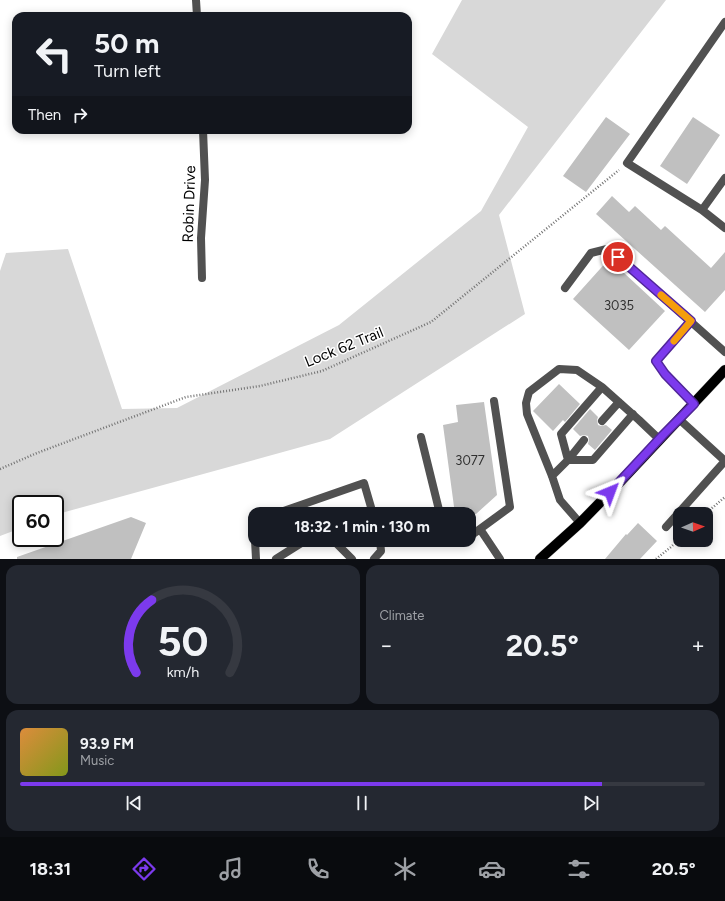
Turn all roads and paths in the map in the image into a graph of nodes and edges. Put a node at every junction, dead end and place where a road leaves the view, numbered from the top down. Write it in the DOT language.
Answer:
graph roads {
  1 [pos="196,0"];
  2 [pos="196,12"];
  3 [pos="725,22"];
  4 [pos="203,134"];
  5 [pos="627,163"];
  6 [pos="725,178"];
  7 [pos="702,210"];
  8 [pos="725,228"];
  9 [pos="202,278"];
  10 [pos="565,288"];
  11 [pos="691,321"];
  12 [pos="725,352"];
  13 [pos="725,370"];
  14 [pos="602,387"];
  15 [pos="494,401"];
  16 [pos="619,402"];
  17 [pos="694,404"];
  18 [pos="633,414"];
  19 [pos="679,419"];
  20 [pos="602,421"];
  21 [pos="421,437"];
  22 [pos="660,439"];
  23 [pos="584,440"];
  24 [pos="568,460"];
  25 [pos="725,461"];
  26 [pos="0,469"];
  27 [pos="552,476"];
  28 [pos="725,497"];
  29 [pos="295,507"];
  30 [pos="371,507"];
  31 [pos="438,507"];
  32 [pos="713,508"];
  33 [pos="580,523"];
  34 [pos="666,527"];
  35 [pos="480,529"];
  36 [pos="476,532"];
  37 [pos="673,544"];
  38 [pos="255,547"];
  39 [pos="295,547"];
  40 [pos="340,547"];
  41 [pos="381,547"];
  42 [pos="256,559"];
  43 [pos="276,559"];
  44 [pos="352,559"];
  45 [pos="374,559"];
  46 [pos="500,559"];
  47 [pos="540,559"];
  48 [pos="656,559"];
  1 -- 2 [label="street"];
  3 -- 5 [label="street"];
  4 -- 9 [label="street, Robin Drive"];
  5 -- 7 [label="street"];
  5 -- 26 [label="path, Lock 62 Trail"];
  6 -- 7 [label="street"];
  7 -- 8 [label="street"];
  10 -- 11 [label="street"];
  11 -- 12 [label="street"];
  11 -- 17 [label="street"];
  13 -- 17 [label="main road"];
  14 -- 16 [label="street"];
  14 -- 24 [label="street"];
  14 -- 27 [label="street"];
  15 -- 35 [label="street"];
  16 -- 18 [label="street"];
  16 -- 20 [label="street"];
  17 -- 19 [label="main road"];
  18 -- 22 [label="street"];
  18 -- 24 [label="street"];
  19 -- 22 [label="main road"];
  19 -- 25 [label="street"];
  21 -- 31 [label="street"];
  22 -- 33 [label="main road"];
  23 -- 24 [label="street"];
  24 -- 27 [label="street"];
  25 -- 34 [label="street"];
  27 -- 33 [label="street"];
  28 -- 32 [label="path"];
  29 -- 30 [label="street"];
  33 -- 47 [label="main road"];
  35 -- 36 [label="street"];
  35 -- 46 [label="street"];
  37 -- 48 [label="path"];
  38 -- 42 [label="street"];
  39 -- 43 [label="street"];
  40 -- 44 [label="street"];
  41 -- 45 [label="street"];
}
